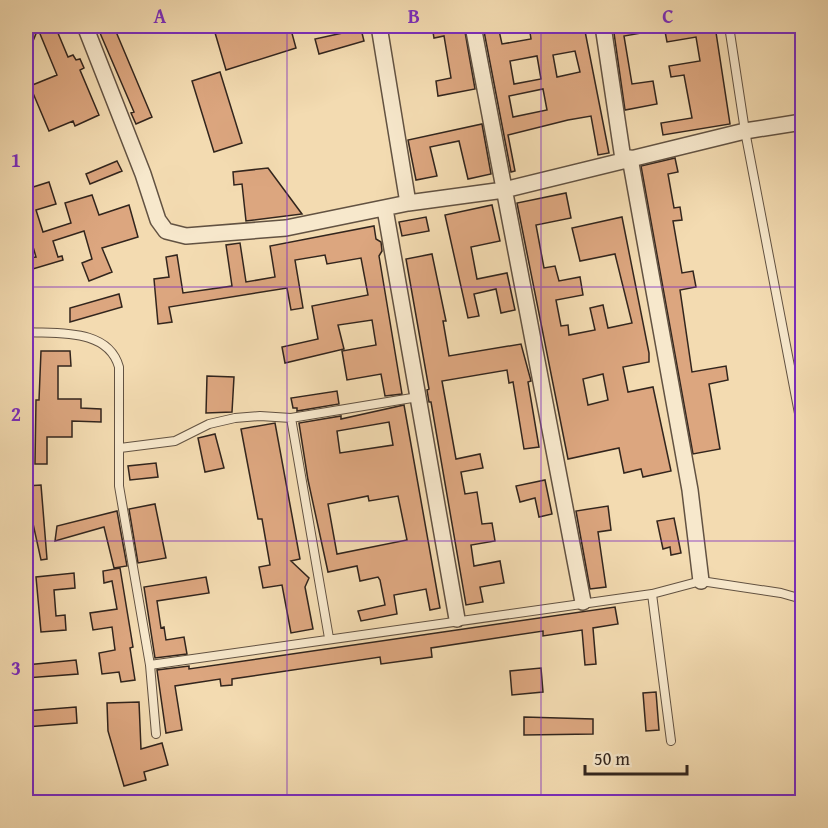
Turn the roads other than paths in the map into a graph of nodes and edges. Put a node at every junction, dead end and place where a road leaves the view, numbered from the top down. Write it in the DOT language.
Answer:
graph roads {
  1 [pos="85,26"];
  2 [pos="379,26"];
  3 [pos="473,26"];
  4 [pos="603,26"];
  5 [pos="729,26"];
  6 [pos="802,122"];
  7 [pos="745,131"];
  8 [pos="626,158"];
  9 [pos="504,190"];
  10 [pos="408,203"];
  11 [pos="385,209"];
  12 [pos="26,332"];
  13 [pos="420,397"];
  14 [pos="291,418"];
  15 [pos="802,429"];
  16 [pos="120,448"];
  17 [pos="701,581"];
  18 [pos="652,594"];
  19 [pos="802,599"];
  20 [pos="584,602"];
  21 [pos="457,619"];
  22 [pos="329,639"];
  23 [pos="150,664"];
  24 [pos="156,734"];
  25 [pos="671,741"];
  1 -- 11 [label="street"];
  2 -- 10 [label="street"];
  3 -- 9 [label="street"];
  4 -- 8 [label="street"];
  5 -- 7 [label="lane"];
  6 -- 7 [label="street"];
  7 -- 8 [label="street"];
  7 -- 15 [label="lane"];
  8 -- 9 [label="street"];
  8 -- 17 [label="street"];
  9 -- 10 [label="street"];
  9 -- 20 [label="street"];
  10 -- 11 [label="street"];
  11 -- 13 [label="street"];
  12 -- 16 [label="lane"];
  13 -- 14 [label="lane"];
  13 -- 21 [label="street"];
  14 -- 16 [label="lane"];
  14 -- 22 [label="lane"];
  16 -- 23 [label="lane"];
  17 -- 18 [label="lane"];
  17 -- 19 [label="lane"];
  18 -- 20 [label="lane"];
  18 -- 25 [label="lane"];
  20 -- 21 [label="lane"];
  21 -- 22 [label="lane"];
  22 -- 23 [label="lane"];
  23 -- 24 [label="lane"];
}
